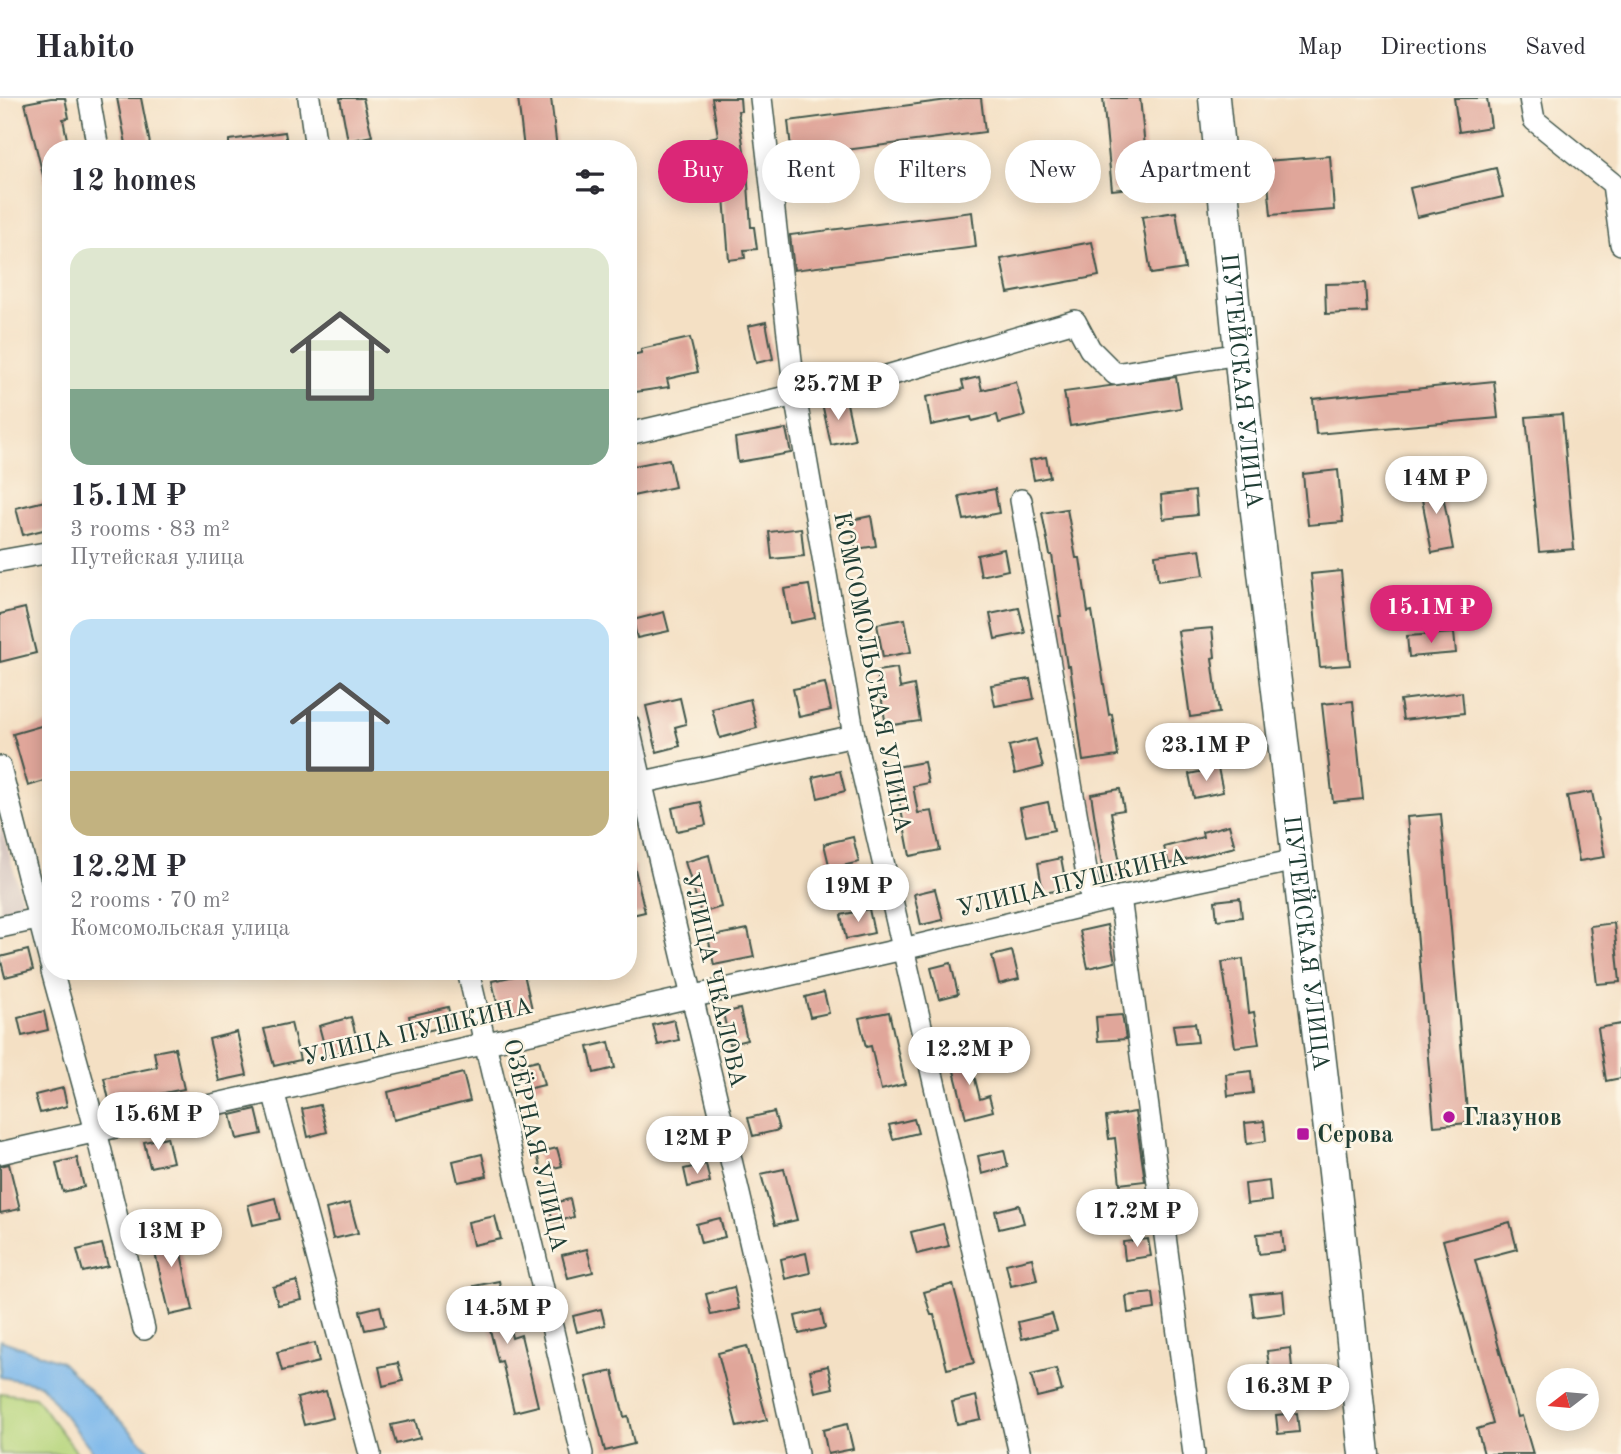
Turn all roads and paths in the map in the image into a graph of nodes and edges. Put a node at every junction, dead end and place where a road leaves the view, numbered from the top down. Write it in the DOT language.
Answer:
graph roads {
  1 [pos="89,98"];
  2 [pos="309,98"];
  3 [pos="761,98"];
  4 [pos="1214,98"];
  5 [pos="1530,98"];
  6 [pos="96,140"];
  7 [pos="315,140"];
  8 [pos="1621,244"];
  9 [pos="1239,354"];
  10 [pos="795,396"];
  11 [pos="637,432"];
  12 [pos="1021,500"];
  13 [pos="42,554"];
  14 [pos="0,561"];
  15 [pos="854,736"];
  16 [pos="0,768"];
  17 [pos="637,784"];
  18 [pos="637,792"];
  19 [pos="1297,860"];
  20 [pos="1120,897"];
  21 [pos="1092,904"];
  22 [pos="42,910"];
  23 [pos="42,917"];
  24 [pos="0,927"];
  25 [pos="903,949"];
  26 [pos="54,980"];
  27 [pos="470,980"];
  28 [pos="691,996"];
  29 [pos="484,1043"];
  30 [pos="273,1091"];
  31 [pos="96,1131"];
  32 [pos="0,1153"];
  33 [pos="144,1329"];
  34 [pos="370,1454"];
  35 [pos="582,1454"];
  36 [pos="797,1454"];
  37 [pos="1020,1454"];
  38 [pos="1194,1454"];
  39 [pos="1364,1454"];
  1 -- 6 [label="street"];
  2 -- 7 [label="street"];
  3 -- 10 [label="street, КОМСОМОЛЬСКАЯ УЛИЦА"];
  4 -- 9 [label="main road, ПУТЕЙСКАЯ УЛИЦА"];
  5 -- 8 [label="street"];
  9 -- 10 [label="street"];
  9 -- 19 [label="main road, ПУТЕЙСКАЯ УЛИЦА"];
  10 -- 11 [label="street"];
  10 -- 15 [label="street, КОМСОМОЛЬСКАЯ УЛИЦА"];
  12 -- 21 [label="street"];
  13 -- 14 [label="street"];
  15 -- 17 [label="street"];
  15 -- 25 [label="street, КОМСОМОЛЬСКАЯ УЛИЦА"];
  16 -- 22 [label="street"];
  18 -- 28 [label="street, УЛИЦА ЧКАЛОВА"];
  19 -- 20 [label="street, УЛИЦА ПУШКИНА"];
  19 -- 39 [label="main road, ПУТЕЙСКАЯ УЛИЦА"];
  20 -- 21 [label="street, УЛИЦА ПУШКИНА"];
  20 -- 38 [label="street"];
  21 -- 25 [label="street, УЛИЦА ПУШКИНА"];
  23 -- 24 [label="street"];
  25 -- 28 [label="street, УЛИЦА ПУШКИНА"];
  25 -- 37 [label="street, КОМСОМОЛЬСКАЯ УЛИЦА"];
  26 -- 31 [label="street"];
  27 -- 29 [label="street, ОЗЁРНАЯ УЛИЦА"];
  28 -- 29 [label="street, УЛИЦА ПУШКИНА"];
  28 -- 36 [label="street, УЛИЦА ЧКАЛОВА"];
  29 -- 30 [label="street, УЛИЦА ПУШКИНА"];
  29 -- 35 [label="street, ОЗЁРНАЯ УЛИЦА"];
  30 -- 31 [label="street, УЛИЦА ПУШКИНА"];
  30 -- 34 [label="street"];
  31 -- 32 [label="street, УЛИЦА ПУШКИНА"];
  31 -- 33 [label="street"];
}
